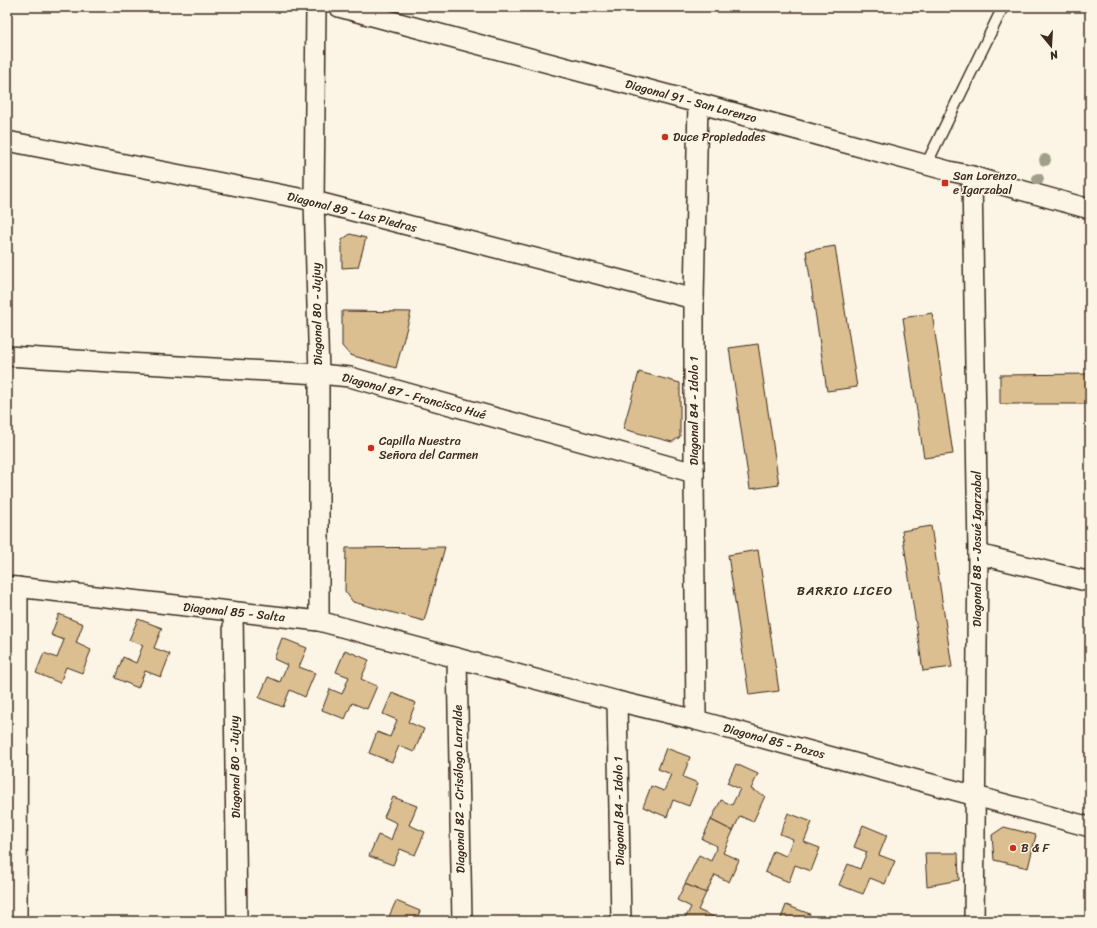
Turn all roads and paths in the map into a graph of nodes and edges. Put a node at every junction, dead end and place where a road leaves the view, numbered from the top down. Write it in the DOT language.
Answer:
graph roads {
  1 [pos="316,7"];
  2 [pos="339,7"];
  3 [pos="1003,7"];
  4 [pos="698,103"];
  5 [pos="7,141"];
  6 [pos="926,165"];
  7 [pos="972,176"];
  8 [pos="314,201"];
  9 [pos="1090,209"];
  10 [pos="694,299"];
  11 [pos="7,356"];
  12 [pos="319,374"];
  13 [pos="694,473"];
  14 [pos="978,554"];
  15 [pos="1090,582"];
  16 [pos="12,587"];
  17 [pos="233,612"];
  18 [pos="319,621"];
  19 [pos="457,658"];
  20 [pos="617,701"];
  21 [pos="696,720"];
  22 [pos="975,796"];
  23 [pos="1090,827"];
  24 [pos="17,921"];
  25 [pos="237,921"];
  26 [pos="462,921"];
  27 [pos="621,921"];
  28 [pos="974,921"];
  1 -- 8 [label="street, Diagonal 80 - Jujuy"];
  2 -- 4 [label="street, Diagonal 91 - San Lorenzo"];
  3 -- 6 [label="lane"];
  4 -- 6 [label="street, Diagonal 91 - San Lorenzo"];
  4 -- 10 [label="street, Diagonal 84 - Idolo 1"];
  5 -- 8 [label="street, Diagonal 89 - Las Piedras"];
  6 -- 7 [label="street, Diagonal 91 - San Lorenzo"];
  7 -- 9 [label="street, Diagonal 91 - San Lorenzo"];
  7 -- 14 [label="street, Diagonal 88 - Josué Igarzabal"];
  8 -- 10 [label="street, Diagonal 89 - Las Piedras"];
  8 -- 12 [label="street, Diagonal 80 - Jujuy"];
  10 -- 13 [label="street, Diagonal 84 - Idolo 1"];
  11 -- 12 [label="street, Diagonal 87 - Francisco Hué"];
  12 -- 13 [label="street, Diagonal 87 - Francisco Hué"];
  12 -- 18 [label="street, Diagonal 80 - Jujuy"];
  13 -- 21 [label="street, Diagonal 84 - Idolo 1"];
  14 -- 15 [label="street"];
  14 -- 22 [label="street, Diagonal 88 - Josué Igarzabal"];
  16 -- 17 [label="street, Diagonal 85 - Salta"];
  16 -- 24 [label="street"];
  17 -- 18 [label="street, Diagonal 85 - Salta"];
  17 -- 25 [label="street, Diagonal 80 - Jujuy"];
  18 -- 19 [label="street, Diagonal 85 - Salta"];
  19 -- 20 [label="street, Diagonal 85 - Pozos"];
  19 -- 26 [label="street, Diagonal 82 - Crisólogo Larralde"];
  20 -- 21 [label="street, Diagonal 85 - Pozos"];
  20 -- 27 [label="street, Diagonal 84 - Idolo 1"];
  21 -- 22 [label="street, Diagonal 85 - Pozos"];
  22 -- 23 [label="street, Diagonal 85 - Pozos"];
  22 -- 28 [label="street, Diagonal 88 - Josué Igarzabal"];
}
